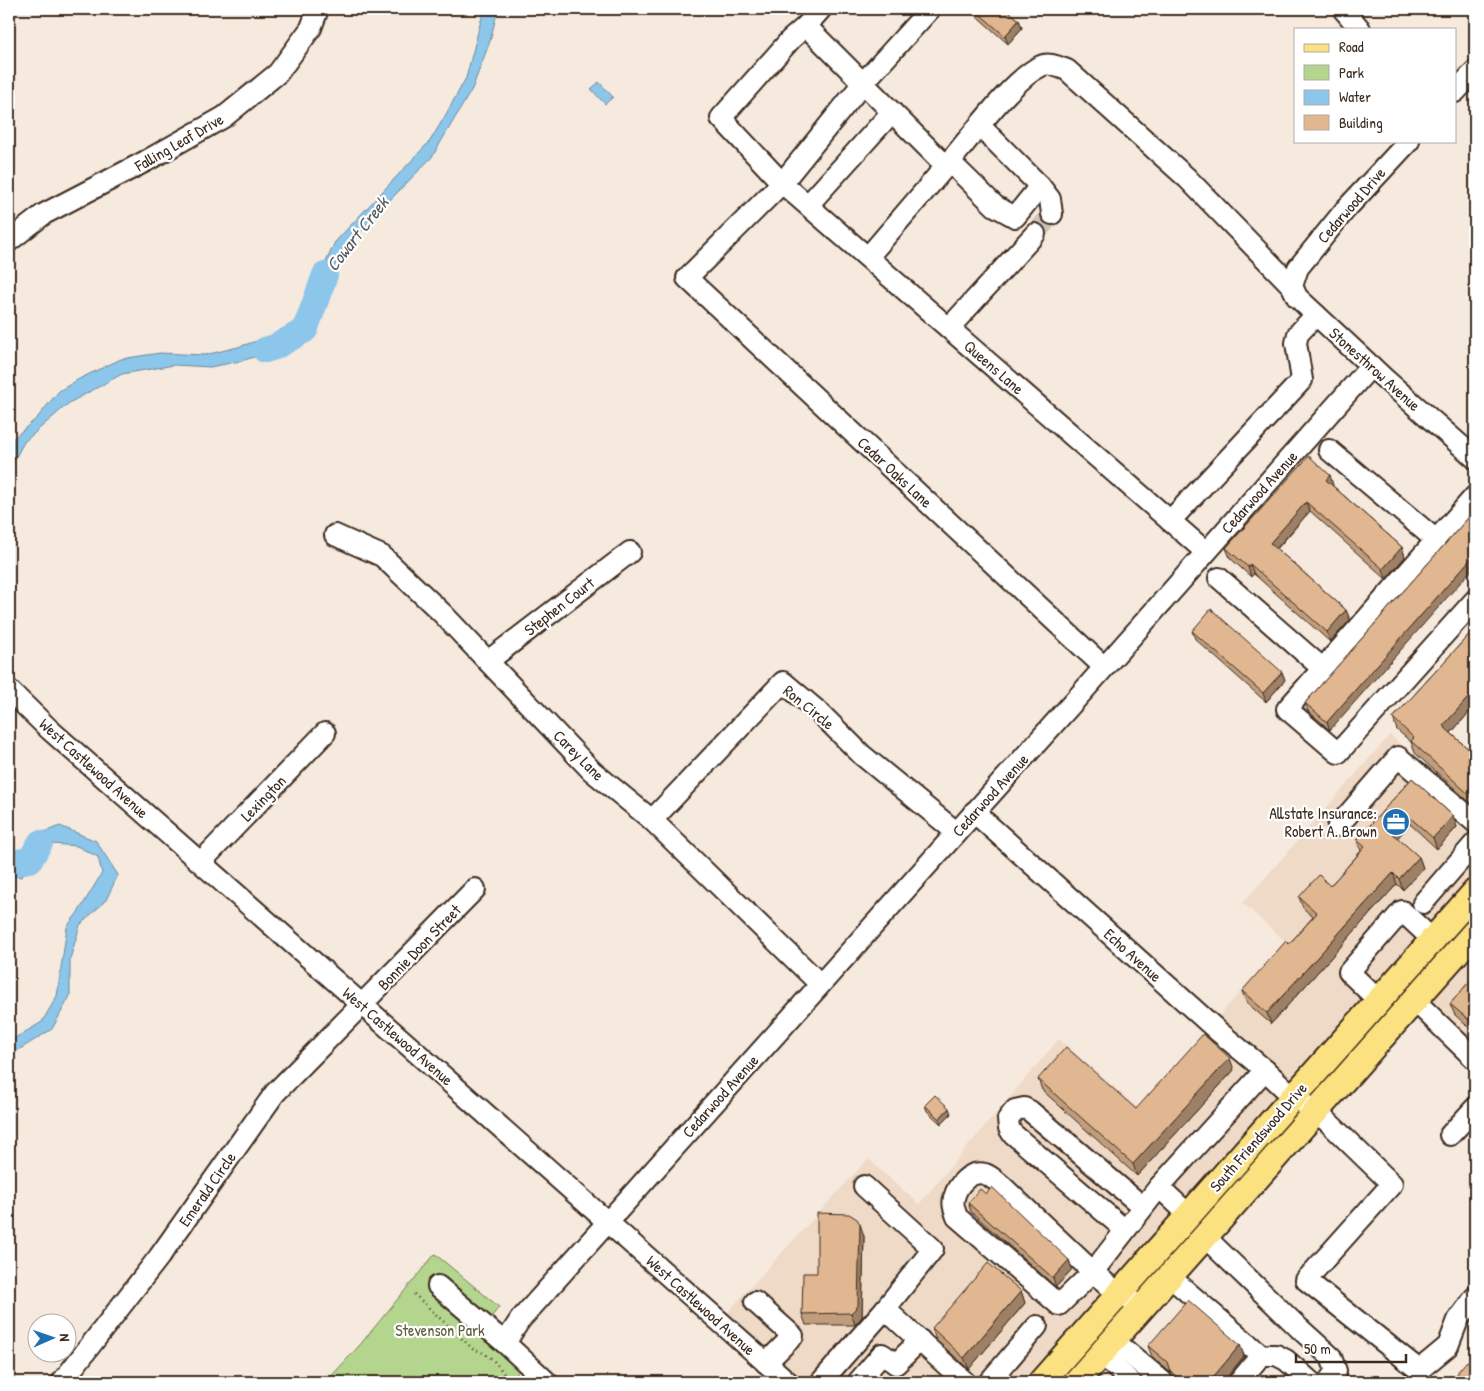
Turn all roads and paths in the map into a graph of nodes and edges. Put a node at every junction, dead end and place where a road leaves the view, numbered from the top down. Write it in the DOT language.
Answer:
graph roads {
  1 [pos="318,9"];
  2 [pos="821,9"];
  3 [pos="930,9"];
  4 [pos="1343,9"];
  5 [pos="806,26"];
  6 [pos="1359,28"];
  7 [pos="1475,70"];
  8 [pos="862,83"];
  9 [pos="1456,91"];
  10 [pos="892,112"];
  11 [pos="980,126"];
  12 [pos="1408,142"];
  13 [pos="948,164"];
  14 [pos="782,182"];
  15 [pos="1040,186"];
  16 [pos="808,206"];
  17 [pos="1052,214"];
  18 [pos="1035,234"];
  19 [pos="9,241"];
  20 [pos="868,257"];
  21 [pos="1294,279"];
  22 [pos="1316,315"];
  23 [pos="949,328"];
  24 [pos="1371,366"];
  25 [pos="1329,450"];
  26 [pos="1475,458"];
  27 [pos="1475,496"];
  28 [pos="1170,521"];
  29 [pos="334,535"];
  30 [pos="1436,540"];
  31 [pos="630,552"];
  32 [pos="1206,552"];
  33 [pos="1219,578"];
  34 [pos="1475,600"];
  35 [pos="488,661"];
  36 [pos="1104,667"];
  37 [pos="1322,668"];
  38 [pos="9,690"];
  39 [pos="325,733"];
  40 [pos="974,812"];
  41 [pos="652,820"];
  42 [pos="1475,822"];
  43 [pos="1338,826"];
  44 [pos="956,832"];
  45 [pos="1475,843"];
  46 [pos="201,862"];
  47 [pos="1438,886"];
  48 [pos="475,889"];
  49 [pos="1469,899"];
  50 [pos="1423,903"];
  51 [pos="1474,935"];
  52 [pos="1433,940"];
  53 [pos="820,984"];
  54 [pos="1379,1001"];
  55 [pos="1415,1001"];
  56 [pos="362,1004"];
  57 [pos="1475,1059"];
  58 [pos="1265,1070"];
  59 [pos="1294,1096"];
  60 [pos="1475,1108"];
  61 [pos="1316,1112"];
  62 [pos="1450,1135"];
  63 [pos="1079,1152"];
  64 [pos="1059,1174"];
  65 [pos="864,1186"];
  66 [pos="1159,1187"];
  67 [pos="1143,1207"];
  68 [pos="1189,1215"];
  69 [pos="607,1222"];
  70 [pos="1125,1230"];
  71 [pos="1205,1237"];
  72 [pos="1093,1272"];
  73 [pos="1170,1277"];
  74 [pos="438,1286"];
  75 [pos="1119,1293"];
  76 [pos="414,1294"];
  77 [pos="1475,1297"];
  78 [pos="755,1302"];
  79 [pos="1143,1307"];
  80 [pos="885,1309"];
  81 [pos="1037,1326"];
  82 [pos="920,1340"];
  83 [pos="505,1343"];
  84 [pos="1107,1347"];
  85 [pos="1261,1355"];
  86 [pos="766,1363"];
  87 [pos="62,1382"];
  88 [pos="510,1382"];
  89 [pos="547,1382"];
  90 [pos="788,1382"];
  91 [pos="822,1382"];
  92 [pos="858,1382"];
  93 [pos="965,1382"];
  94 [pos="989,1382"];
  95 [pos="1041,1382"];
  96 [pos="1076,1382"];
  97 [pos="1131,1382"];
  98 [pos="1163,1382"];
  99 [pos="1239,1382"];
  100 [pos="1312,1382"];
  101 [pos="1328,1382"];
  1 -- 19 [label="street, Falling Leaf Drive"];
  2 -- 5 [label="street"];
  3 -- 8 [label="street"];
  4 -- 6 [label="street"];
  5 -- 8 [label="street"];
  5 -- 14 [label="street, Queens Lane"];
  7 -- 9 [label="street"];
  8 -- 10 [label="street"];
  8 -- 14 [label="street"];
  10 -- 13 [label="street"];
  10 -- 16 [label="street"];
  11 -- 13 [label="street, Stonesthrow Avenue"];
  11 -- 15 [label="street"];
  11 -- 21 [label="street, Stonesthrow Avenue"];
  12 -- 21 [label="street, Cedarwood Drive"];
  13 -- 15 [label="street"];
  13 -- 20 [label="street, Stonesthrow Avenue"];
  14 -- 16 [label="street, Queens Lane"];
  14 -- 36 [label="street, Cedar Oaks Lane"];
  15 -- 17 [label="street"];
  16 -- 20 [label="street, Queens Lane"];
  18 -- 23 [label="street"];
  20 -- 23 [label="street, Queens Lane"];
  21 -- 22 [label="street, Stonesthrow Avenue"];
  22 -- 24 [label="street, Stonesthrow Avenue"];
  22 -- 28 [label="street"];
  23 -- 28 [label="street, Queens Lane"];
  24 -- 26 [label="street, Stonesthrow Avenue"];
  24 -- 32 [label="street, Cedarwood Avenue"];
  25 -- 30 [label="street"];
  27 -- 30 [label="street"];
  28 -- 32 [label="street, Queens Lane"];
  29 -- 35 [label="street, Carey Lane"];
  30 -- 37 [label="street"];
  31 -- 35 [label="street, Stephen Court"];
  32 -- 36 [label="street, Cedarwood Avenue"];
  33 -- 37 [label="street"];
  34 -- 37 [label="street"];
  35 -- 41 [label="street, Carey Lane"];
  36 -- 40 [label="street, Cedarwood Avenue"];
  38 -- 46 [label="street, West Castlewood Avenue"];
  39 -- 46 [label="street, Lexington"];
  40 -- 44 [label="street, Cedarwood Avenue"];
  40 -- 58 [label="street, Echo Avenue"];
  41 -- 44 [label="street, Ron Circle"];
  41 -- 53 [label="street, Carey Lane"];
  42 -- 43 [label="street"];
  44 -- 53 [label="street, Cedarwood Avenue"];
  45 -- 47 [label="street"];
  46 -- 56 [label="street, West Castlewood Avenue"];
  47 -- 49 [label="street"];
  47 -- 50 [label="street"];
  48 -- 56 [label="street, Bonnie Doon Street"];
  49 -- 52 [label="main road, South Friendswood Drive"];
  51 -- 55 [label="main road, South Friendswood Drive"];
  52 -- 54 [label="main road, South Friendswood Drive"];
  52 -- 54 [label="street"];
  53 -- 69 [label="street, Cedarwood Avenue"];
  54 -- 59 [label="main road, South Friendswood Drive"];
  55 -- 57 [label="street"];
  55 -- 61 [label="main road, South Friendswood Drive"];
  56 -- 69 [label="street, West Castlewood Avenue"];
  56 -- 87 [label="street, Emerald Circle"];
  58 -- 59 [label="street, Echo Avenue"];
  58 -- 66 [label="street"];
  59 -- 61 [label="street, Echo Avenue"];
  59 -- 68 [label="main road, South Friendswood Drive"];
  60 -- 62 [label="street"];
  61 -- 71 [label="main road, South Friendswood Drive"];
  61 -- 77 [label="street, Echo Avenue"];
  63 -- 64 [label="street"];
  63 -- 64 [label="street"];
  63 -- 67 [label="street"];
  64 -- 70 [label="street"];
  65 -- 80 [label="street"];
  66 -- 67 [label="street"];
  66 -- 68 [label="street"];
  67 -- 70 [label="street"];
  68 -- 75 [label="main road, South Friendswood Drive"];
  69 -- 83 [label="street, Cedarwood Avenue"];
  69 -- 86 [label="street, West Castlewood Avenue"];
  70 -- 72 [label="street"];
  71 -- 73 [label="main road, South Friendswood Drive"];
  71 -- 101 [label="street"];
  72 -- 72 [label="street"];
  72 -- 75 [label="street"];
  73 -- 79 [label="main road, South Friendswood Drive"];
  73 -- 85 [label="street"];
  74 -- 83 [label="street"];
  75 -- 79 [label="street"];
  75 -- 95 [label="main road, South Friendswood Drive"];
  76 -- 88 [label="path"];
  78 -- 86 [label="street"];
  79 -- 84 [label="main road, South Friendswood Drive"];
  80 -- 82 [label="street"];
  80 -- 91 [label="street"];
  81 -- 94 [label="street"];
  82 -- 92 [label="street"];
  82 -- 93 [label="street"];
  83 -- 89 [label="street"];
  84 -- 96 [label="main road, South Friendswood Drive"];
  84 -- 97 [label="street"];
  84 -- 98 [label="street"];
  85 -- 99 [label="street"];
  85 -- 100 [label="street"];
  86 -- 90 [label="street, West Castlewood Avenue"];
}
